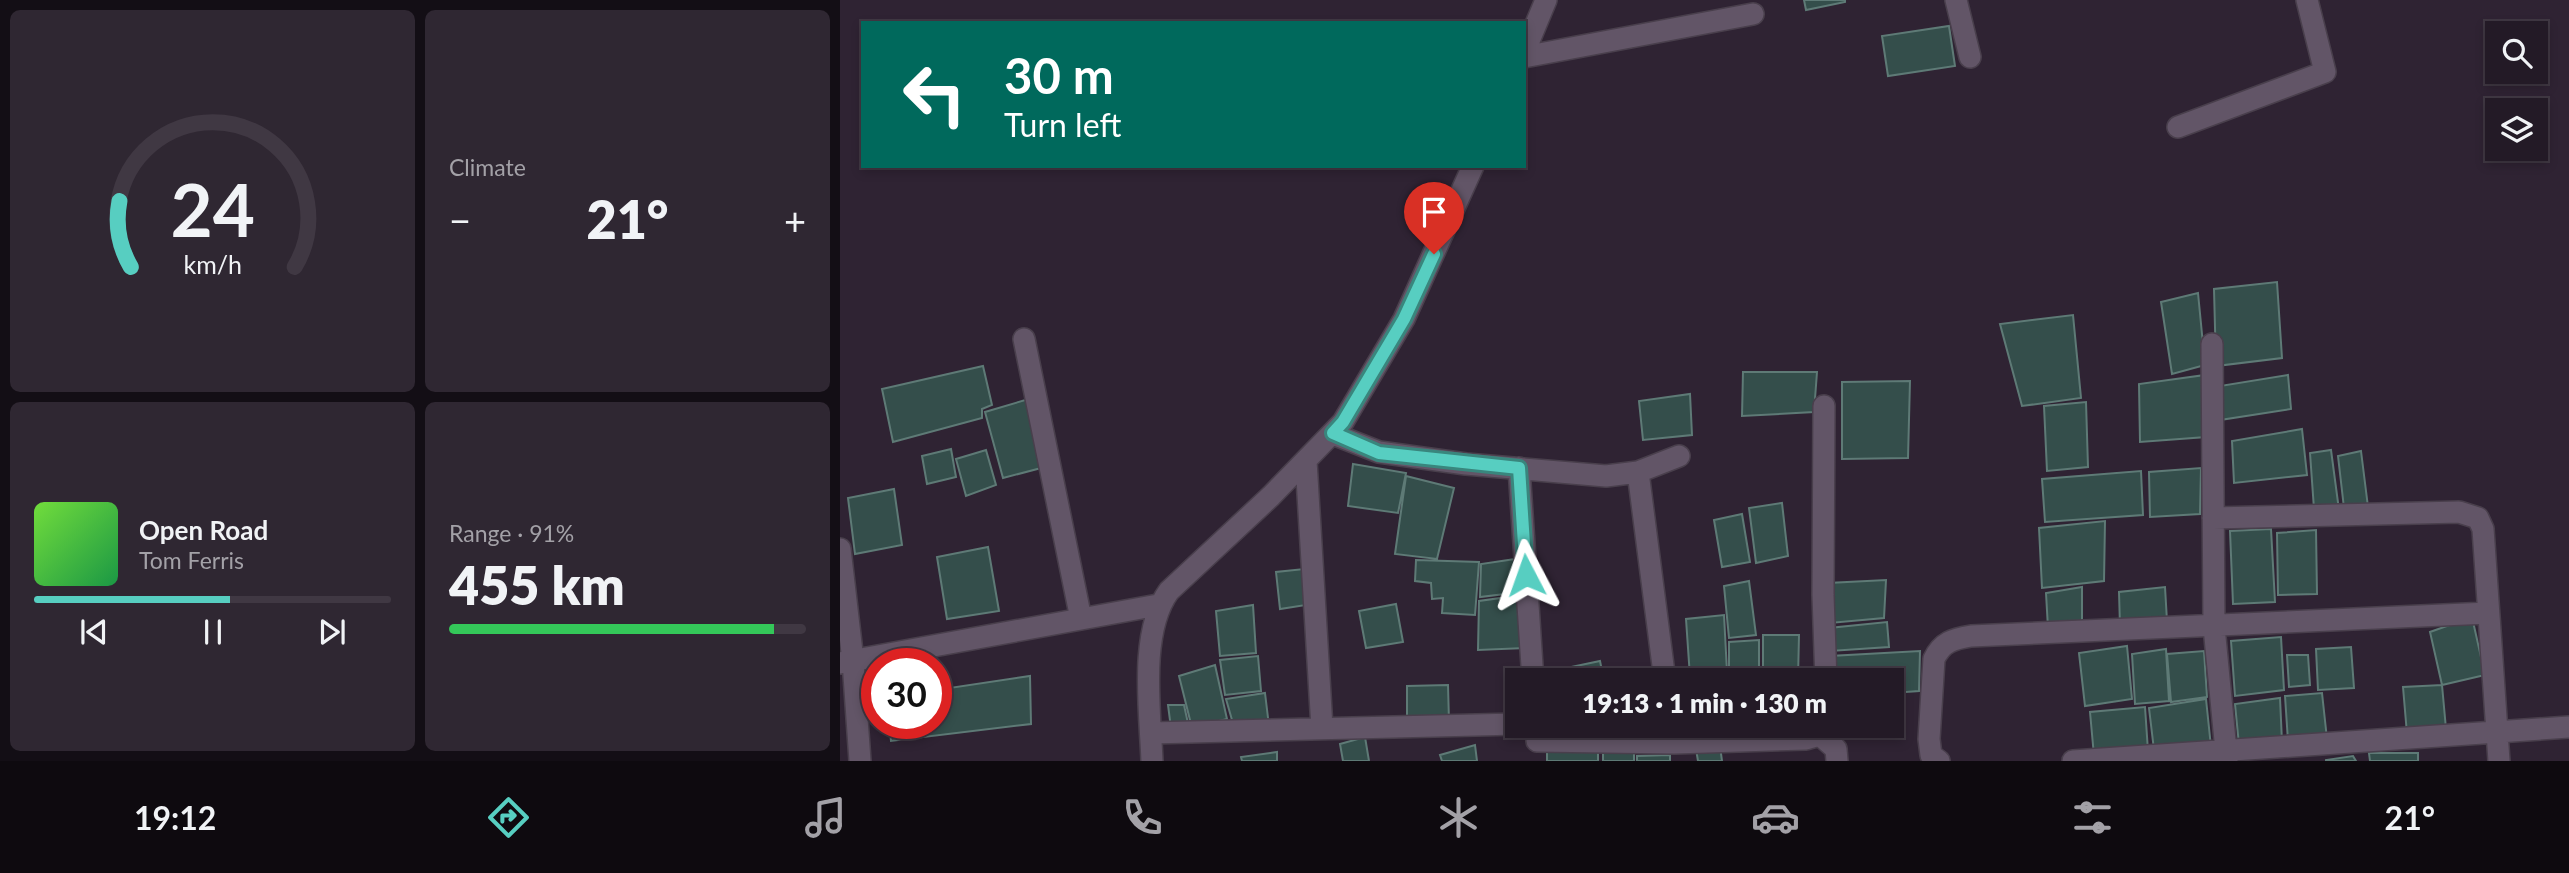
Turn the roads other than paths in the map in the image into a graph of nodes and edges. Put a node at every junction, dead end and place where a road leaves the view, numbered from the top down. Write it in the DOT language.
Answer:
graph roads {
  1 [pos="1546,0"];
  2 [pos="1955,0"];
  3 [pos="2307,0"];
  4 [pos="1753,14"];
  5 [pos="1526,50"];
  6 [pos="1526,55"];
  7 [pos="1970,57"];
  8 [pos="2178,127"];
  9 [pos="1472,168"];
  10 [pos="1024,339"];
  11 [pos="2212,344"];
  12 [pos="1824,406"];
  13 [pos="1338,428"];
  14 [pos="1679,456"];
  15 [pos="1306,461"];
  16 [pos="1519,468"];
  17 [pos="1638,472"];
  18 [pos="2213,518"];
  19 [pos="840,549"];
  20 [pos="1158,605"];
  21 [pos="2488,613"];
  22 [pos="1081,620"];
  23 [pos="2214,627"];
  24 [pos="847,662"];
  25 [pos="1532,668"];
  26 [pos="1663,668"];
  27 [pos="1826,668"];
  28 [pos="1505,724"];
  29 [pos="2569,727"];
  30 [pos="1322,728"];
  31 [pos="2497,732"];
  32 [pos="1151,733"];
  33 [pos="1622,738"];
  34 [pos="1773,738"];
  35 [pos="1808,738"];
  36 [pos="1827,738"];
  37 [pos="1537,743"];
  38 [pos="2226,756"];
  39 [pos="860,761"];
  40 [pos="1152,761"];
  41 [pos="1837,761"];
  42 [pos="1939,761"];
  43 [pos="2073,761"];
  44 [pos="2499,761"];
  1 -- 5 [label="street"];
  2 -- 7 [label="street"];
  3 -- 8 [label="street"];
  4 -- 6 [label="street"];
  9 -- 13 [label="street"];
  10 -- 22 [label="street"];
  11 -- 18 [label="street"];
  12 -- 27 [label="street"];
  13 -- 15 [label="street"];
  13 -- 16 [label="street"];
  14 -- 17 [label="street"];
  15 -- 20 [label="street"];
  15 -- 30 [label="street"];
  16 -- 17 [label="street"];
  16 -- 25 [label="street"];
  17 -- 26 [label="street"];
  18 -- 21 [label="street"];
  18 -- 23 [label="street"];
  19 -- 24 [label="street"];
  20 -- 22 [label="street"];
  20 -- 32 [label="street"];
  21 -- 23 [label="street"];
  21 -- 31 [label="street"];
  22 -- 24 [label="street"];
  23 -- 38 [label="street"];
  23 -- 42 [label="street"];
  24 -- 39 [label="street"];
  28 -- 30 [label="street"];
  29 -- 31 [label="street"];
  30 -- 32 [label="street"];
  31 -- 38 [label="street"];
  31 -- 44 [label="street"];
  32 -- 40 [label="street"];
  33 -- 37 [label="street"];
  34 -- 35 [label="street"];
  36 -- 41 [label="street"];
  38 -- 43 [label="street"];
}
